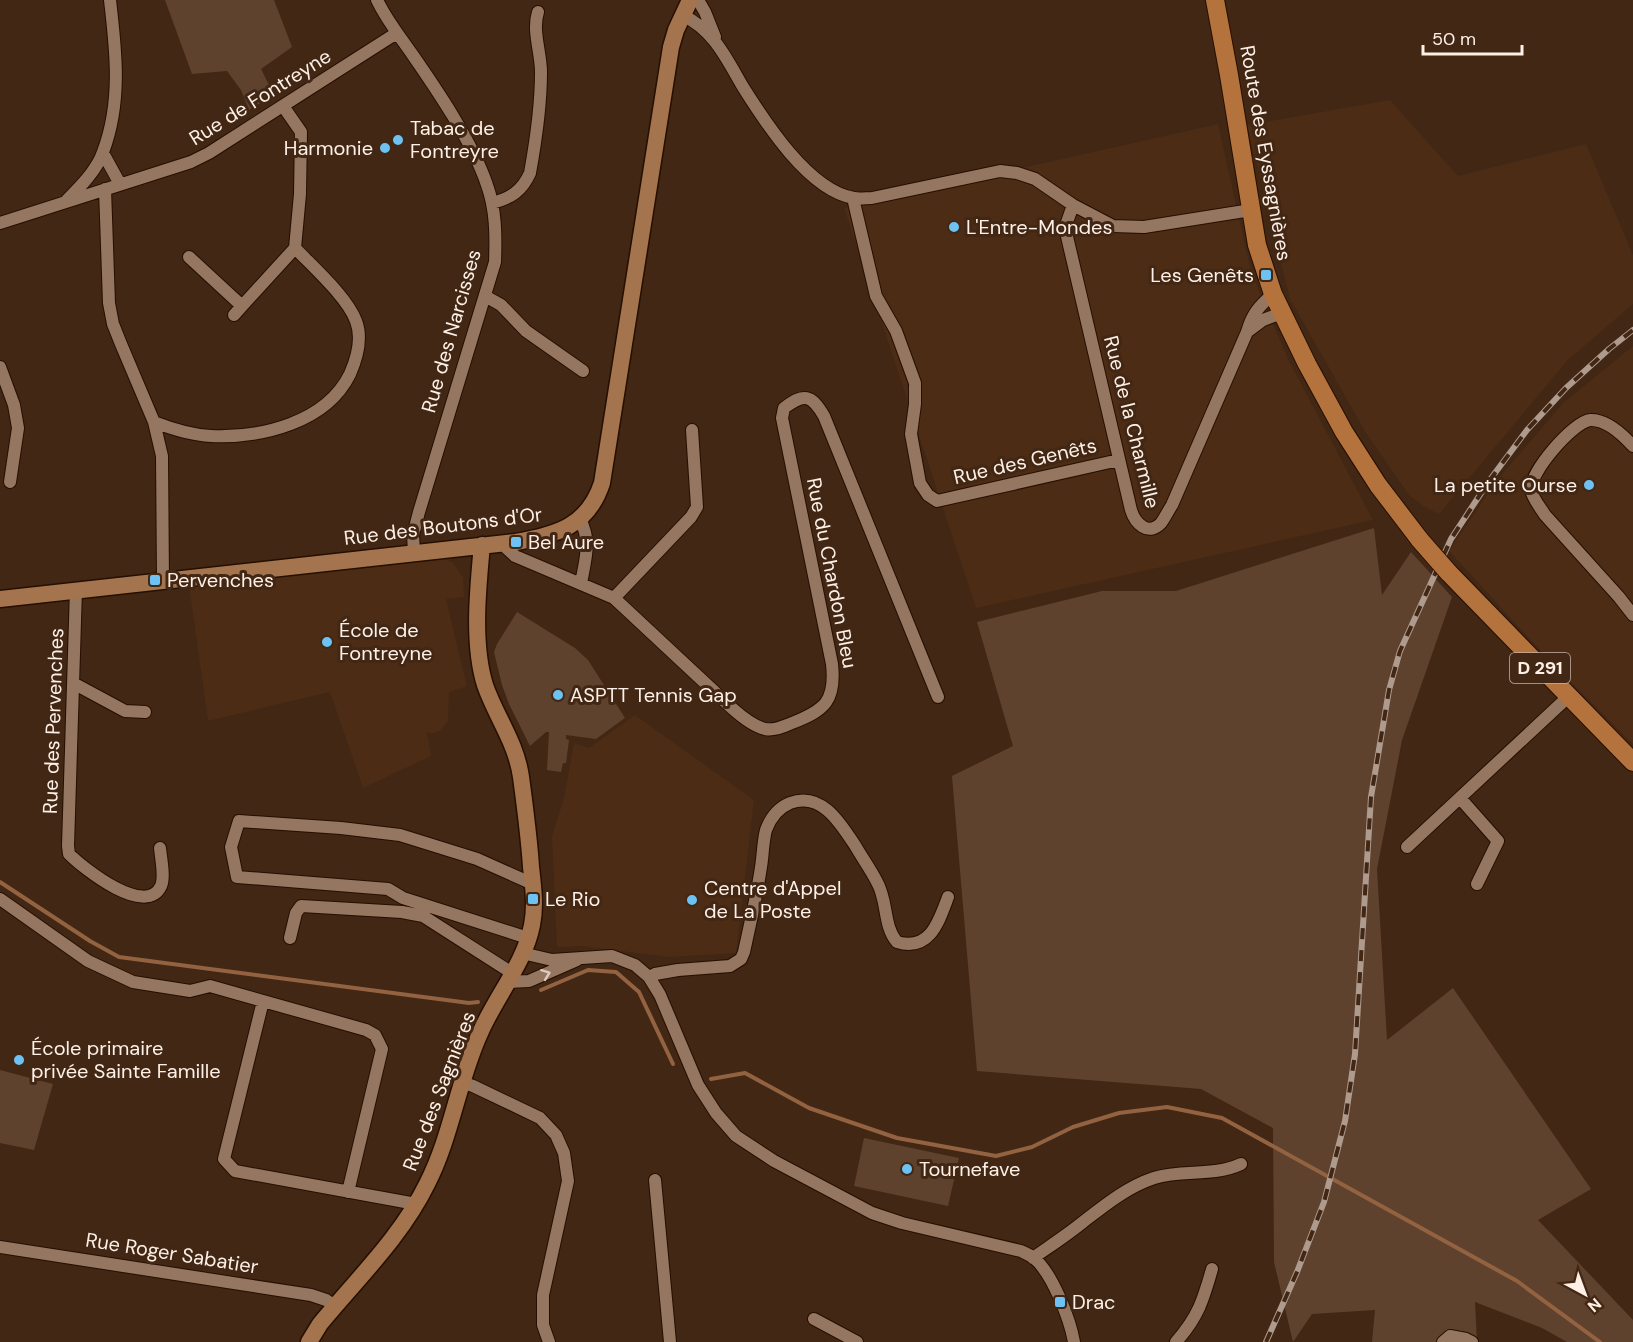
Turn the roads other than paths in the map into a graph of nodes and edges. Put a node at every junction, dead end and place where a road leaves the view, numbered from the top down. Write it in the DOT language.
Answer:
graph roads {
  1 [pos="110,0"];
  2 [pos="377,0"];
  3 [pos="690,0"];
  4 [pos="698,0"];
  5 [pos="1215,0"];
  6 [pos="538,12"];
  7 [pos="682,15"];
  8 [pos="397,36"];
  9 [pos="716,40"];
  10 [pos="283,106"];
  11 [pos="103,153"];
  12 [pos="120,184"];
  13 [pos="105,189"];
  14 [pos="853,198"];
  15 [pos="66,201"];
  16 [pos="492,202"];
  17 [pos="1073,205"];
  18 [pos="1251,210"];
  19 [pos="0,223"];
  20 [pos="295,248"];
  21 [pos="189,257"];
  22 [pos="1273,294"];
  23 [pos="485,296"];
  24 [pos="1282,313"];
  25 [pos="1247,332"];
  26 [pos="0,367"];
  27 [pos="583,371"];
  28 [pos="154,422"];
  29 [pos="692,430"];
  30 [pos="1633,446"];
  31 [pos="1119,460"];
  32 [pos="10,482"];
  33 [pos="580,519"];
  34 [pos="501,543"];
  35 [pos="482,545"];
  36 [pos="414,552"];
  37 [pos="163,579"];
  38 [pos="581,584"];
  39 [pos="76,589"];
  40 [pos="614,598"];
  41 [pos="0,599"];
  42 [pos="1633,615"];
  43 [pos="73,683"];
  44 [pos="938,697"];
  45 [pos="1568,697"];
  46 [pos="146,712"];
  47 [pos="1633,762"];
  48 [pos="1460,798"];
  49 [pos="1407,847"];
  50 [pos="160,848"];
  51 [pos="533,884"];
  52 [pos="1477,884"];
  53 [pos="948,897"];
  54 [pos="0,899"];
  55 [pos="290,938"];
  56 [pos="525,945"];
  57 [pos="582,957"];
  58 [pos="510,977"];
  59 [pos="649,977"];
  60 [pos="263,1001"];
  61 [pos="461,1082"];
  62 [pos="1241,1164"];
  63 [pos="655,1180"];
  64 [pos="348,1192"];
  65 [pos="416,1204"];
  66 [pos="0,1247"];
  67 [pos="1033,1257"];
  68 [pos="1212,1269"];
  69 [pos="335,1306"];
  70 [pos="814,1319"];
  71 [pos="309,1342"];
  72 [pos="549,1342"];
  73 [pos="670,1342"];
  74 [pos="857,1342"];
  75 [pos="1074,1342"];
  76 [pos="1176,1342"];
  77 [pos="1443,1342"];
  78 [pos="1472,1342"];
  1 -- 11 [label="street"];
  2 -- 8 [label="street, Rue des Narcisses"];
  3 -- 7 [label="main road, Rue des Boutons d'Or"];
  4 -- 9 [label="street"];
  5 -- 18 [label="main road, Route des Eyssagnières"];
  6 -- 16 [label="street"];
  7 -- 9 [label="street"];
  7 -- 33 [label="main road, Rue des Boutons d'Or"];
  8 -- 10 [label="street, Rue de Fontreyne"];
  8 -- 16 [label="street, Rue des Narcisses"];
  9 -- 14 [label="street"];
  10 -- 12 [label="street, Rue de Fontreyne"];
  10 -- 20 [label="street"];
  11 -- 12 [label="street"];
  11 -- 15 [label="street"];
  12 -- 13 [label="street, Rue de Fontreyne"];
  13 -- 15 [label="street, Rue de Fontreyne"];
  13 -- 28 [label="street"];
  14 -- 17 [label="street"];
  14 -- 31 [label="street, Rue des Genêts"];
  15 -- 19 [label="street, Rue de Fontreyne"];
  16 -- 23 [label="street, Rue des Narcisses"];
  17 -- 18 [label="street"];
  17 -- 31 [label="street, Rue de la Charmille"];
  18 -- 22 [label="main road, Route des Eyssagnières"];
  20 -- 21 [label="street"];
  20 -- 28 [label="street"];
  22 -- 24 [label="main road, Route des Eyssagnières"];
  22 -- 25 [label="street, Rue de la Charmille"];
  23 -- 27 [label="street"];
  23 -- 36 [label="street, Rue des Narcisses"];
  24 -- 25 [label="street"];
  24 -- 45 [label="main road, Route des Eyssagnières / D 291, bridge"];
  25 -- 31 [label="street, Rue de la Charmille"];
  26 -- 32 [label="street"];
  28 -- 37 [label="street"];
  29 -- 40 [label="street"];
  30 -- 42 [label="street"];
  33 -- 34 [label="main road, Rue des Boutons d'Or"];
  33 -- 38 [label="street"];
  34 -- 35 [label="main road, Rue des Boutons d'Or"];
  34 -- 38 [label="street, Rue du Chardon Bleu"];
  35 -- 36 [label="main road, Rue des Boutons d'Or"];
  35 -- 51 [label="main road, Rue des Sagnières"];
  36 -- 37 [label="main road, Rue des Boutons d'Or"];
  37 -- 39 [label="main road, Rue des Boutons d'Or"];
  38 -- 40 [label="street, Rue du Chardon Bleu"];
  39 -- 41 [label="main road, Rue des Boutons d'Or"];
  39 -- 43 [label="street, Rue des Pervenches"];
  40 -- 44 [label="street, Rue du Chardon Bleu"];
  43 -- 46 [label="street"];
  43 -- 50 [label="street, Rue des Pervenches"];
  45 -- 47 [label="main road, Route des Eyssagnières / D 291"];
  45 -- 48 [label="street"];
  48 -- 49 [label="street"];
  48 -- 52 [label="street"];
  51 -- 56 [label="main road, Rue des Sagnières"];
  51 -- 56 [label="street"];
  53 -- 59 [label="street"];
  54 -- 60 [label="street"];
  55 -- 58 [label="street"];
  56 -- 57 [label="street"];
  56 -- 58 [label="main road, Rue des Sagnières"];
  58 -- 57 [label="street, one-way"];
  57 -- 59 [label="street"];
  58 -- 61 [label="main road, Rue des Sagnières"];
  59 -- 67 [label="street"];
  60 -- 64 [label="street"];
  60 -- 64 [label="street"];
  61 -- 65 [label="main road, Rue des Sagnières"];
  61 -- 72 [label="street"];
  62 -- 67 [label="street"];
  63 -- 73 [label="street"];
  64 -- 65 [label="street"];
  65 -- 69 [label="main road, Rue des Sagnières"];
  66 -- 69 [label="street, Rue Roger Sabatier"];
  67 -- 75 [label="street"];
  68 -- 76 [label="street"];
  69 -- 71 [label="main road, Rue des Sagnières"];
  70 -- 74 [label="street"];
  77 -- 78 [label="street"];
}
